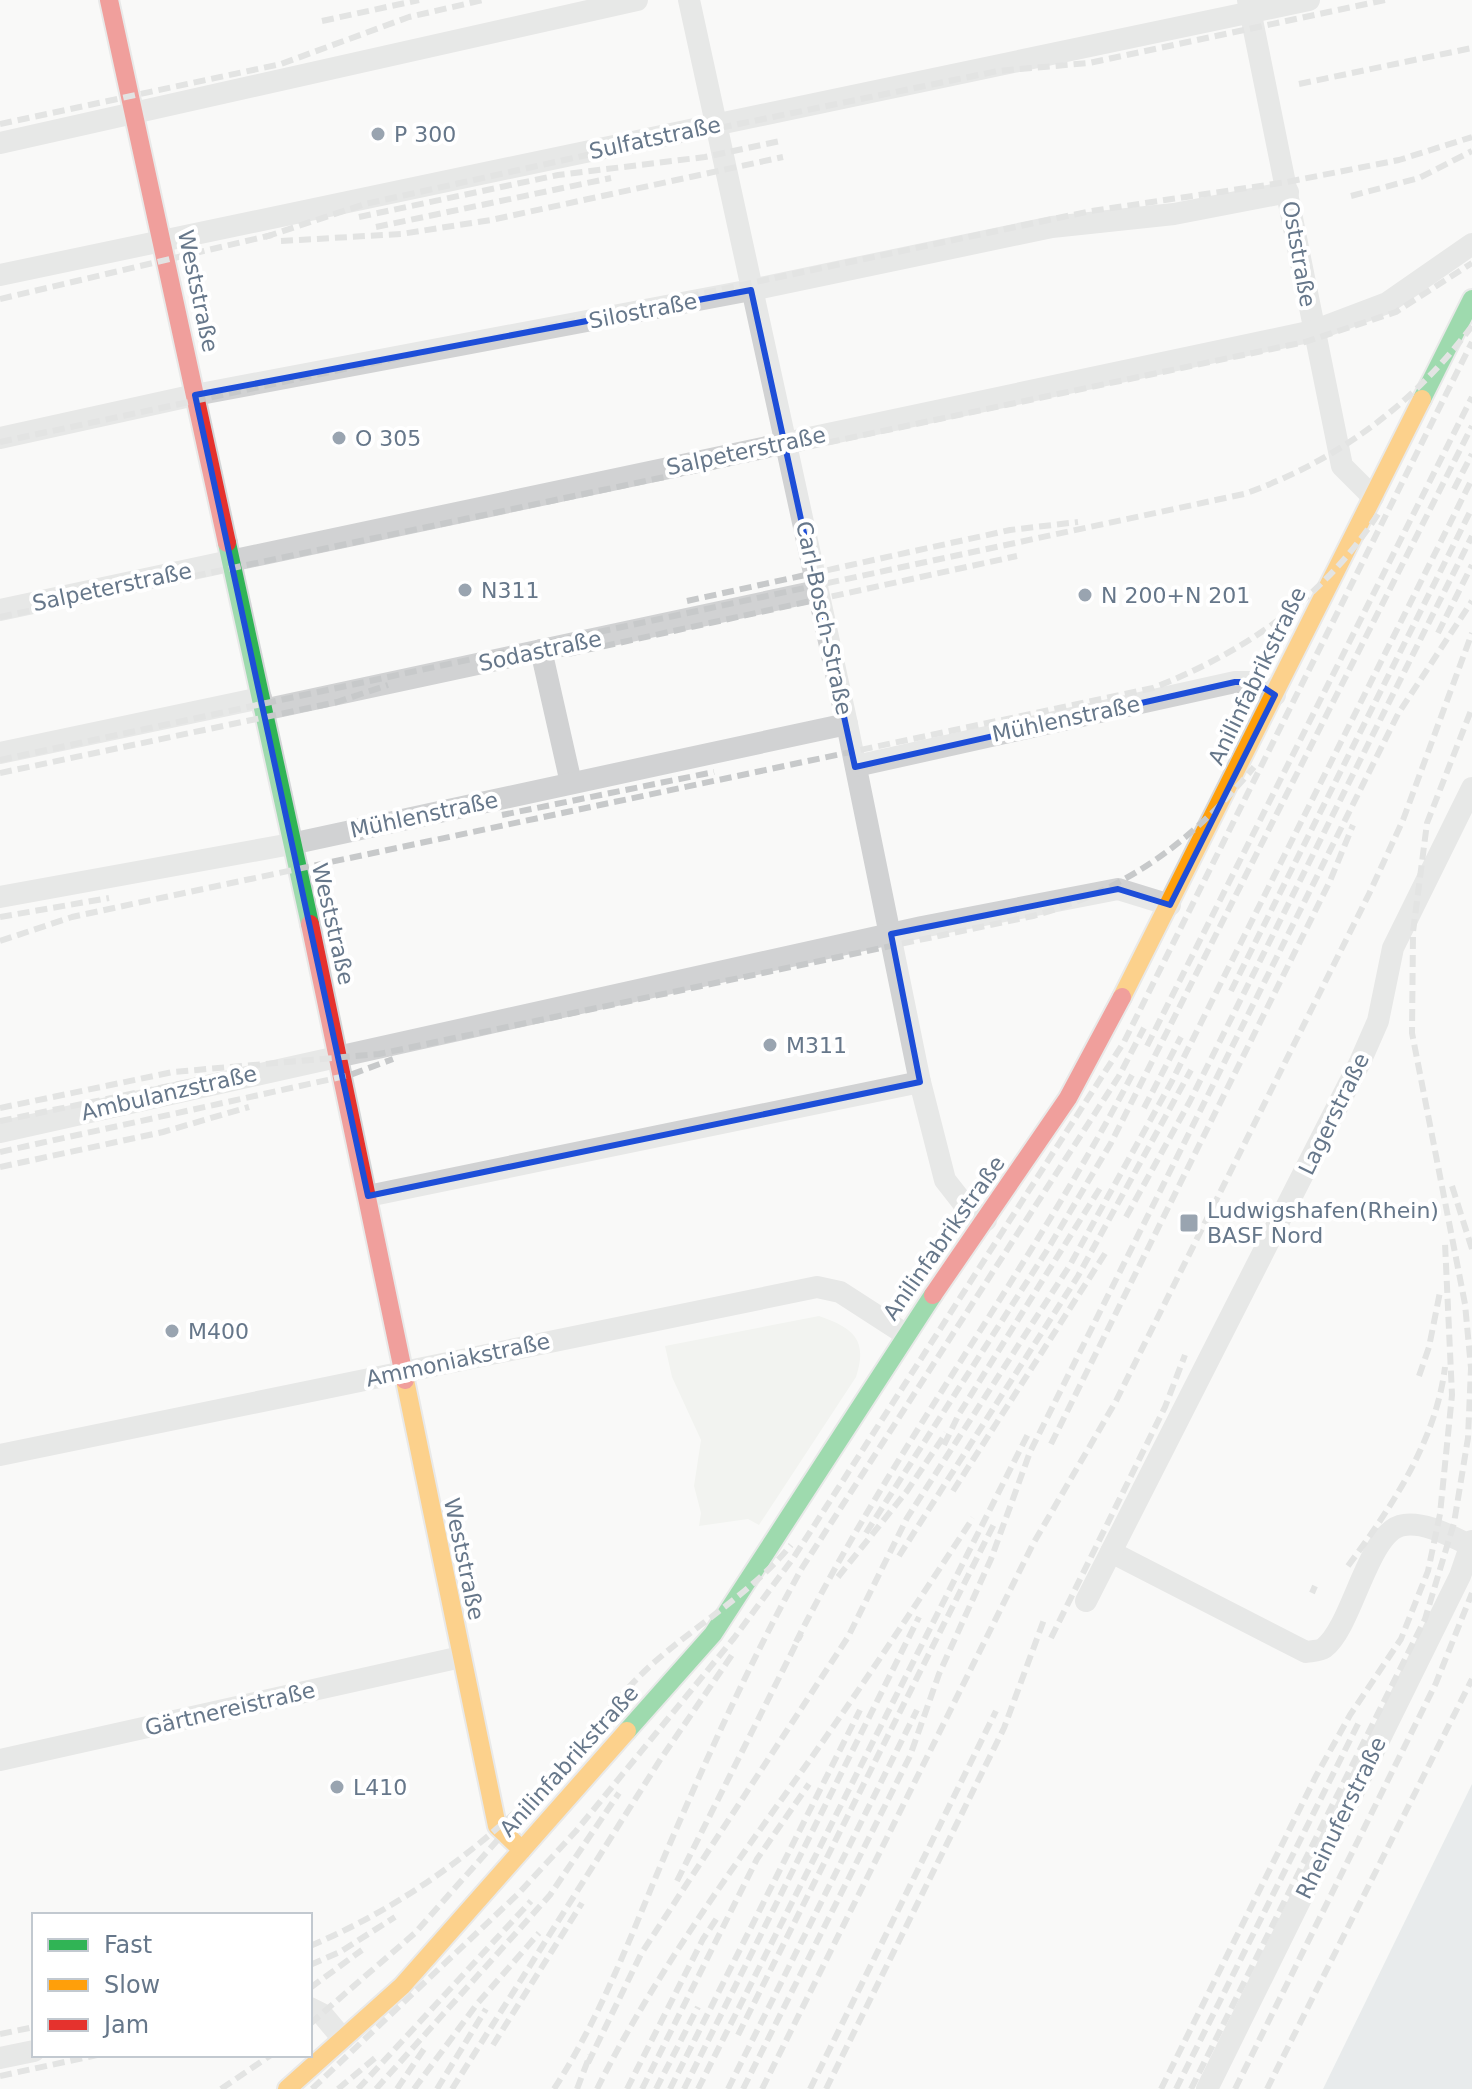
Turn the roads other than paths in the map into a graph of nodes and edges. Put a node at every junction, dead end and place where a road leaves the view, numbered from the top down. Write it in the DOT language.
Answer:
graph roads {
  1 [pos="109,0"];
  2 [pos="637,0"];
  3 [pos="689,0"];
  4 [pos="1309,0"];
  5 [pos="1249,6"];
  6 [pos="134,116"];
  7 [pos="717,125"];
  8 [pos="0,143"];
  9 [pos="1288,192"];
  10 [pos="163,239"];
  11 [pos="1472,244"];
  12 [pos="0,275"];
  13 [pos="751,290"];
  14 [pos="1472,299"];
  15 [pos="1313,331"];
  16 [pos="195,395"];
  17 [pos="0,438"];
  18 [pos="785,442"];
  19 [pos="1373,497"];
  20 [pos="232,562"];
  21 [pos="817,591"];
  22 [pos="0,610"];
  23 [pos="541,650"];
  24 [pos="1275,695"];
  25 [pos="262,704"];
  26 [pos="847,724"];
  27 [pos="0,753"];
  28 [pos="856,766"];
  29 [pos="571,783"];
  30 [pos="1472,788"];
  31 [pos="291,844"];
  32 [pos="0,897"];
  33 [pos="1170,905"];
  34 [pos="891,934"];
  35 [pos="339,1056"];
  36 [pos="920,1082"];
  37 [pos="0,1132"];
  38 [pos="368,1196"];
  39 [pos="986,1220"];
  40 [pos="905,1334"];
  41 [pos="404,1371"];
  42 [pos="0,1455"];
  43 [pos="1471,1543"];
  44 [pos="1111,1552"];
  45 [pos="1086,1601"];
  46 [pos="461,1657"];
  47 [pos="0,1760"];
  48 [pos="522,1850"];
  49 [pos="312,2009"];
  50 [pos="343,2039"];
  51 [pos="32,2051"];
  52 [pos="0,2058"];
  53 [pos="287,2089"];
  54 [pos="1207,2089"];
  1 -- 6 [label="street, Weststraße"];
  2 -- 6 [label="street"];
  3 -- 7 [label="street, Carl-Bosch-Straße"];
  4 -- 5 [label="street, Sulfatstraße"];
  5 -- 7 [label="street, Sulfatstraße"];
  5 -- 9 [label="street, Oststraße"];
  6 -- 8 [label="street"];
  6 -- 10 [label="street, Weststraße"];
  7 -- 10 [label="street, Sulfatstraße"];
  7 -- 13 [label="street, Carl-Bosch-Straße"];
  9 -- 13 [label="street, Silostraße"];
  9 -- 15 [label="street, Oststraße"];
  10 -- 12 [label="street, Sulfatstraße"];
  10 -- 16 [label="street, Weststraße"];
  11 -- 15 [label="street, Salpeterstraße"];
  13 -- 16 [label="street, Silostraße"];
  13 -- 18 [label="street, Carl-Bosch-Straße"];
  14 -- 19 [label="street, Anilinfabrikstraße"];
  15 -- 18 [label="street, Salpeterstraße"];
  15 -- 19 [label="street, Oststraße"];
  16 -- 17 [label="street, Silostraße"];
  16 -- 20 [label="street, Weststraße"];
  18 -- 20 [label="street, Salpeterstraße"];
  18 -- 21 [label="street, Carl-Bosch-Straße"];
  19 -- 24 [label="street, Anilinfabrikstraße"];
  20 -- 22 [label="street, Salpeterstraße"];
  20 -- 25 [label="street, Weststraße"];
  21 -- 23 [label="street, Sodastraße"];
  21 -- 26 [label="street, Carl-Bosch-Straße"];
  23 -- 25 [label="street, Sodastraße"];
  23 -- 29 [label="street"];
  24 -- 28 [label="street, Mühlenstraße"];
  24 -- 33 [label="street, Anilinfabrikstraße"];
  25 -- 27 [label="street, Sodastraße"];
  25 -- 31 [label="street, Weststraße"];
  26 -- 28 [label="street, Carl-Bosch-Straße"];
  26 -- 29 [label="street, Mühlenstraße"];
  28 -- 34 [label="street, Carl-Bosch-Straße"];
  29 -- 31 [label="street, Mühlenstraße"];
  30 -- 44 [label="street, Lagerstraße"];
  31 -- 32 [label="street, Mühlenstraße"];
  31 -- 35 [label="street, Weststraße"];
  33 -- 34 [label="street, Ambulanzstraße"];
  33 -- 39 [label="street, Anilinfabrikstraße"];
  34 -- 35 [label="street, Ambulanzstraße"];
  34 -- 36 [label="street, Carl-Bosch-Straße"];
  35 -- 37 [label="street, Ambulanzstraße"];
  35 -- 38 [label="street, Weststraße"];
  36 -- 38 [label="street"];
  36 -- 39 [label="street, Carl-Bosch-Straße"];
  38 -- 41 [label="street, Weststraße"];
  39 -- 40 [label="street, Anilinfabrikstraße"];
  40 -- 41 [label="street, Ammoniakstraße"];
  40 -- 48 [label="street, Anilinfabrikstraße"];
  41 -- 42 [label="street, Ammoniakstraße"];
  41 -- 46 [label="street, Weststraße"];
  43 -- 44 [label="street, Rheinuferstraße"];
  43 -- 54 [label="street, Rheinuferstraße"];
  44 -- 45 [label="street, Lagerstraße"];
  46 -- 47 [label="street, Gärtnereistraße"];
  46 -- 48 [label="street, Weststraße"];
  48 -- 50 [label="street, Anilinfabrikstraße"];
  49 -- 50 [label="street"];
  50 -- 53 [label="street, Anilinfabrikstraße"];
  51 -- 52 [label="street"];
}
